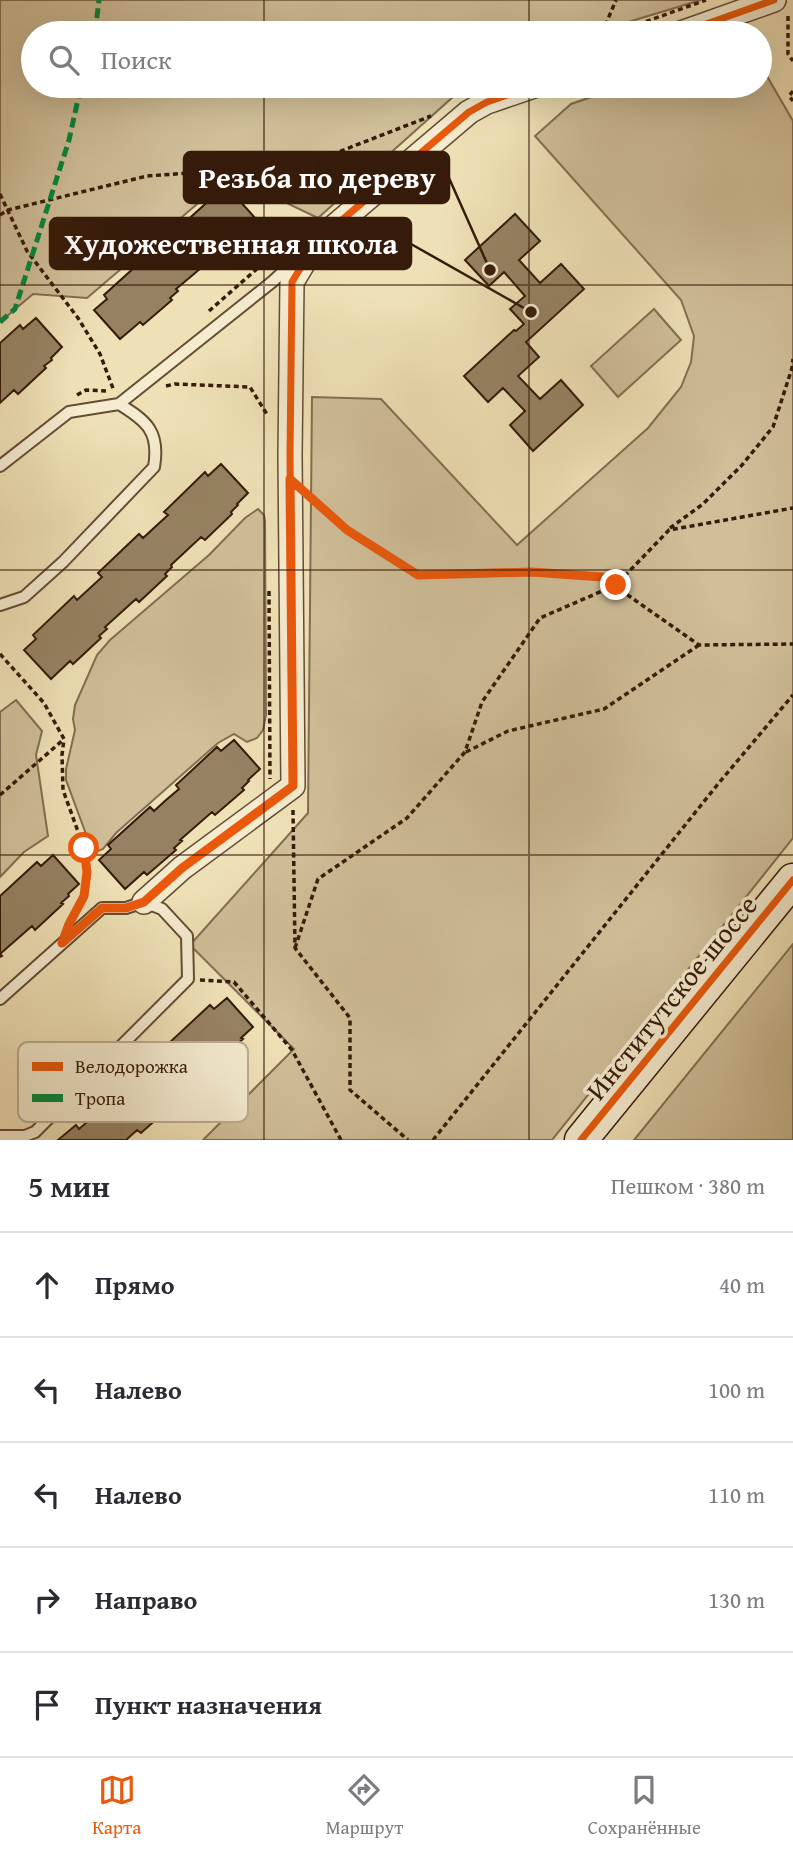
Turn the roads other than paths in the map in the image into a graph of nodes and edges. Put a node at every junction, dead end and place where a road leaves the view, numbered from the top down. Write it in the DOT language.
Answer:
graph roads {
  1 [pos="781,7"];
  2 [pos="727,21"];
  3 [pos="499,98"];
  4 [pos="308,237"];
  5 [pos="117,398"];
  6 [pos="0,466"];
  7 [pos="0,605"];
  8 [pos="793,880"];
  9 [pos="144,902"];
  10 [pos="0,999"];
  11 [pos="125,1042"];
  12 [pos="45,1122"];
  13 [pos="0,1136"];
  14 [pos="581,1140"];
  1 -- 2 [label="street"];
  3 -- 4 [label="street"];
  4 -- 5 [label="lane"];
  4 -- 9 [label="street"];
  5 -- 6 [label="lane"];
  5 -- 7 [label="lane"];
  8 -- 14 [label="street, Институтское шоссе"];
  9 -- 10 [label="lane"];
  9 -- 11 [label="lane"];
  12 -- 13 [label="lane"];
}
